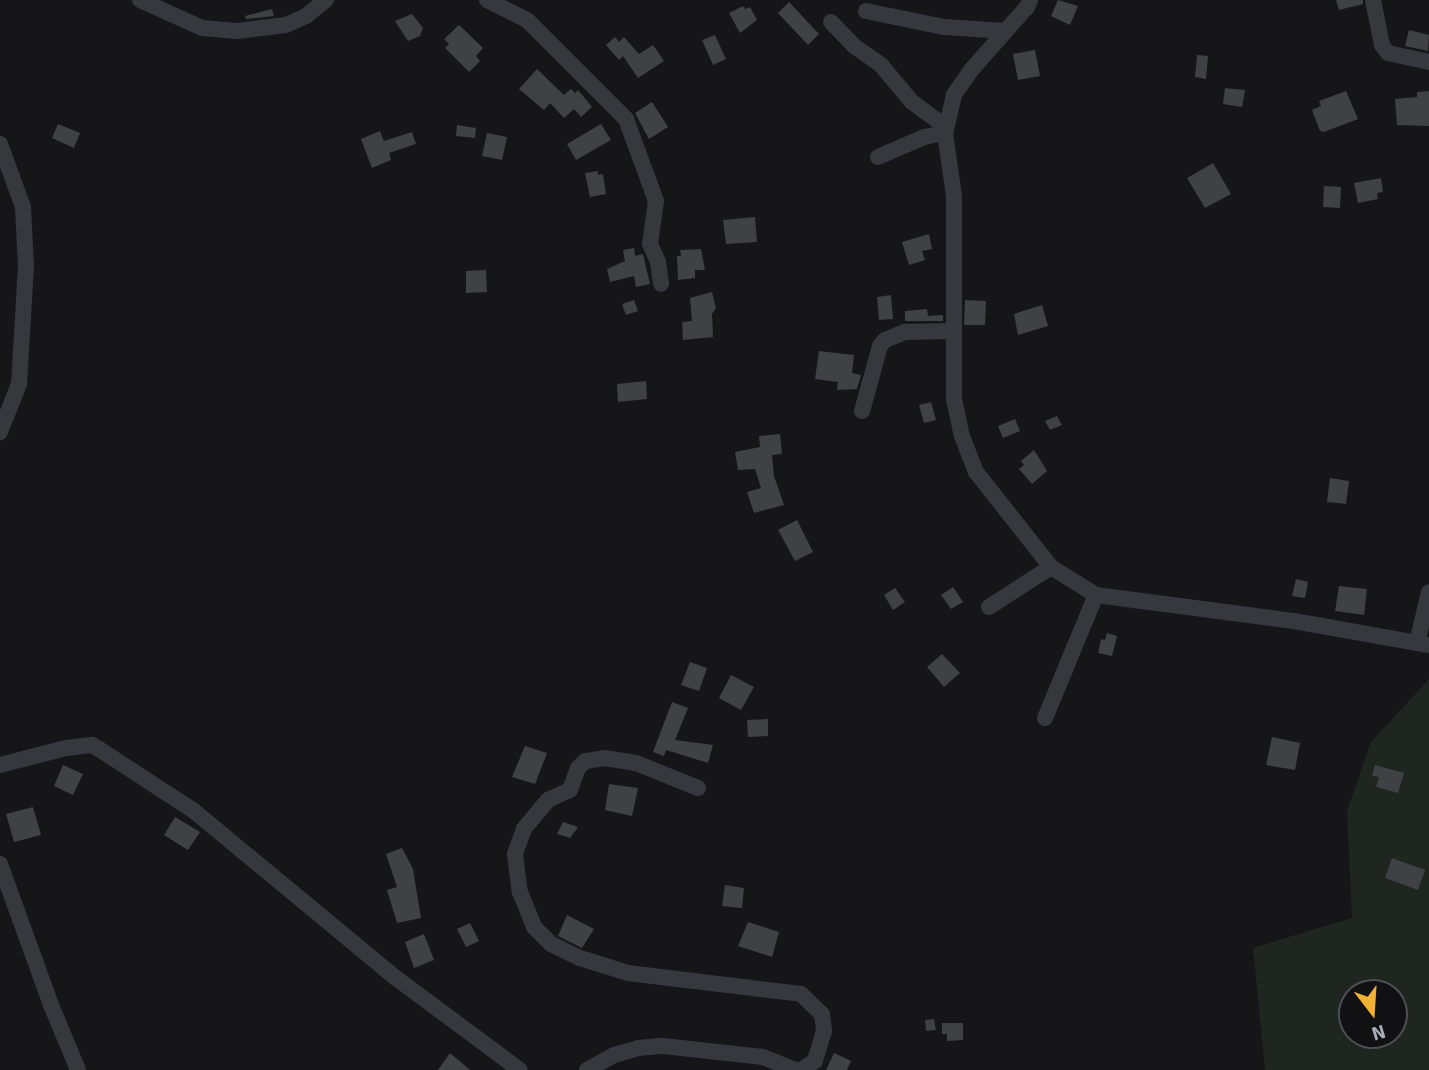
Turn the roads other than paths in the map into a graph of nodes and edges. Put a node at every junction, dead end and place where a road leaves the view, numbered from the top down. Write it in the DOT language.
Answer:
graph roads {
  1 [pos="139,0"];
  2 [pos="326,0"];
  3 [pos="487,0"];
  4 [pos="1030,0"];
  5 [pos="1373,0"];
  6 [pos="866,11"];
  7 [pos="831,22"];
  8 [pos="1006,31"];
  9 [pos="1429,62"];
  10 [pos="945,130"];
  11 [pos="0,144"];
  12 [pos="878,157"];
  13 [pos="661,284"];
  14 [pos="954,331"];
  15 [pos="862,411"];
  16 [pos="0,432"];
  17 [pos="1051,567"];
  18 [pos="1429,592"];
  19 [pos="1096,595"];
  20 [pos="989,607"];
  21 [pos="1423,644"];
  22 [pos="1045,718"];
  23 [pos="1,764"];
  24 [pos="698,788"];
  25 [pos="0,864"];
  26 [pos="78,1070"];
  27 [pos="520,1070"];
  28 [pos="587,1070"];
  29 [pos="798,1070"];
  1 -- 2 [label="street"];
  3 -- 13 [label="street"];
  4 -- 8 [label="street"];
  5 -- 9 [label="street"];
  6 -- 8 [label="street"];
  7 -- 10 [label="street"];
  8 -- 10 [label="street"];
  10 -- 12 [label="street"];
  10 -- 14 [label="street"];
  11 -- 16 [label="street"];
  14 -- 15 [label="street"];
  14 -- 17 [label="street"];
  17 -- 19 [label="street"];
  17 -- 20 [label="street"];
  18 -- 21 [label="street"];
  19 -- 21 [label="street"];
  19 -- 22 [label="street"];
  23 -- 27 [label="street"];
  24 -- 29 [label="street"];
  25 -- 26 [label="street"];
  28 -- 29 [label="street"];
}
